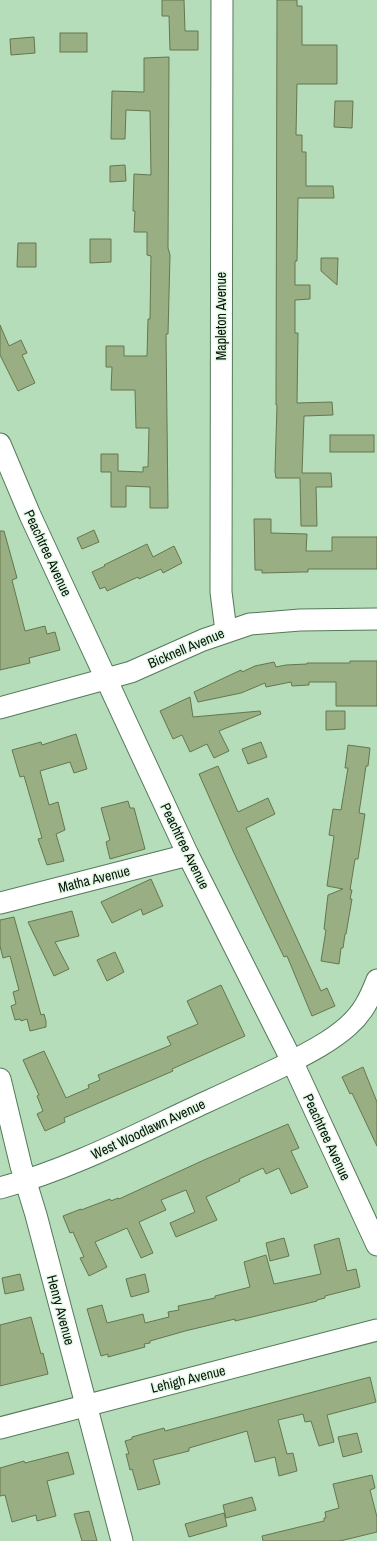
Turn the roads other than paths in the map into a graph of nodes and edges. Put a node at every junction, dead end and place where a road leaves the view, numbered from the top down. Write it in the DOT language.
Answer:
graph roads {
  1 [pos="222,0"];
  2 [pos="2,452"];
  3 [pos="377,619"];
  4 [pos="226,631"];
  5 [pos="107,679"];
  6 [pos="0,708"];
  7 [pos="188,855"];
  8 [pos="0,903"];
  9 [pos="377,980"];
  10 [pos="292,1061"];
  11 [pos="0,1079"];
  12 [pos="26,1181"];
  13 [pos="0,1188"];
  14 [pos="377,1245"];
  15 [pos="377,1330"];
  16 [pos="86,1405"];
  17 [pos="0,1428"];
  18 [pos="122,1541"];
  1 -- 4 [label="street, Mapleton Avenue"];
  2 -- 5 [label="street, Peachtree Avenue"];
  3 -- 4 [label="street, Bicknell Avenue"];
  4 -- 5 [label="street, Bicknell Avenue"];
  5 -- 6 [label="street, Bicknell Avenue"];
  5 -- 7 [label="street, Peachtree Avenue"];
  7 -- 8 [label="street, Matha Avenue"];
  7 -- 10 [label="street, Peachtree Avenue"];
  9 -- 10 [label="street, West Woodlawn Avenue"];
  10 -- 12 [label="street, West Woodlawn Avenue"];
  10 -- 14 [label="street, Peachtree Avenue"];
  11 -- 12 [label="street, Henry Avenue"];
  12 -- 13 [label="street, West Woodlawn Avenue"];
  12 -- 16 [label="street, Henry Avenue"];
  15 -- 16 [label="street, Lehigh Avenue"];
  16 -- 17 [label="street, Lehigh Avenue"];
  16 -- 18 [label="street, Henry Avenue"];
}
